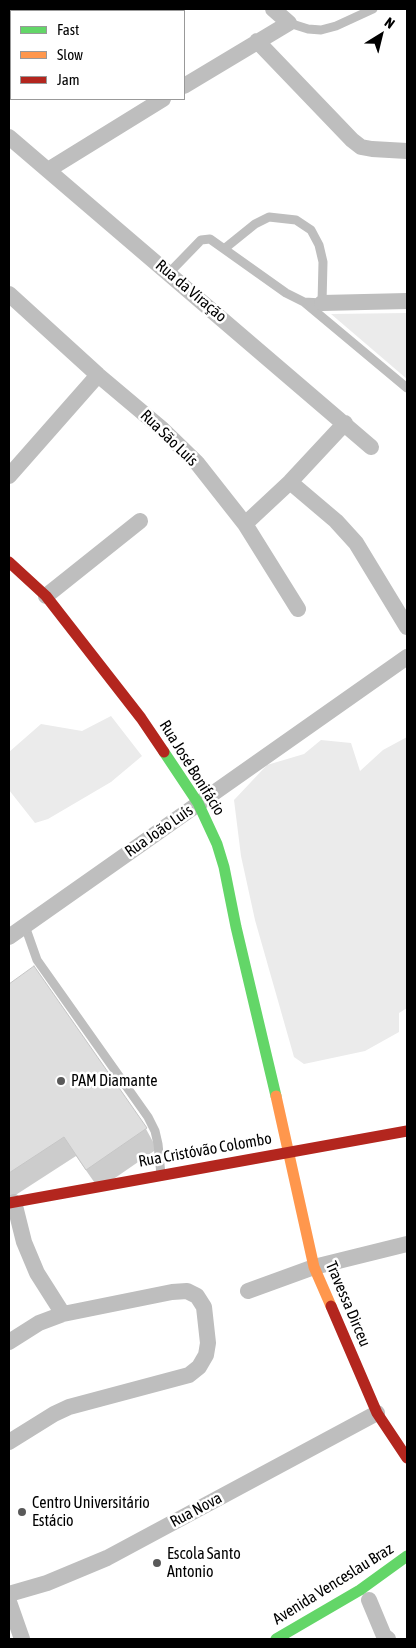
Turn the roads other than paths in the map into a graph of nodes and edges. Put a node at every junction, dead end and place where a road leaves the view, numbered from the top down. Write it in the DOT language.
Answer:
graph roads {
  1 [pos="273,9"];
  2 [pos="373,9"];
  3 [pos="289,22"];
  4 [pos="257,41"];
  5 [pos="185,85"];
  6 [pos="161,100"];
  7 [pos="9,137"];
  8 [pos="407,151"];
  9 [pos="48,170"];
  10 [pos="224,249"];
  11 [pos="169,273"];
  12 [pos="9,294"];
  13 [pos="407,301"];
  14 [pos="304,302"];
  15 [pos="322,303"];
  16 [pos="98,375"];
  17 [pos="407,388"];
  18 [pos="345,423"];
  19 [pos="371,447"];
  20 [pos="9,476"];
  21 [pos="290,482"];
  22 [pos="140,521"];
  23 [pos="246,524"];
  24 [pos="9,562"];
  25 [pos="46,596"];
  26 [pos="298,609"];
  27 [pos="407,627"];
  28 [pos="407,657"];
  29 [pos="198,803"];
  30 [pos="25,926"];
  31 [pos="9,937"];
  32 [pos="407,1131"];
  33 [pos="289,1151"];
  34 [pos="161,1174"];
  35 [pos="10,1200"];
  36 [pos="407,1244"];
  37 [pos="314,1267"];
  38 [pos="248,1291"];
  39 [pos="63,1314"];
  40 [pos="9,1342"];
  41 [pos="378,1413"];
  42 [pos="9,1442"];
  43 [pos="407,1458"];
  44 [pos="407,1556"];
  45 [pos="9,1594"];
  46 [pos="369,1600"];
  47 [pos="9,1602"];
  48 [pos="22,1639"];
  49 [pos="276,1639"];
  50 [pos="388,1639"];
  1 -- 3 [label="street"];
  2 -- 3 [label="lane"];
  3 -- 4 [label="street"];
  4 -- 5 [label="street"];
  4 -- 8 [label="street"];
  6 -- 9 [label="street"];
  7 -- 9 [label="street, Rua da Viração"];
  9 -- 11 [label="street, Rua da Viração"];
  10 -- 11 [label="lane"];
  10 -- 14 [label="lane"];
  10 -- 15 [label="lane"];
  11 -- 18 [label="street, Rua da Viração"];
  12 -- 16 [label="street, Rua São Luís"];
  13 -- 15 [label="street"];
  14 -- 15 [label="lane"];
  14 -- 17 [label="lane"];
  16 -- 20 [label="street"];
  16 -- 23 [label="street, Rua São Luís"];
  18 -- 19 [label="street, Rua da Viração"];
  18 -- 21 [label="street"];
  21 -- 23 [label="street"];
  21 -- 27 [label="street"];
  22 -- 25 [label="street"];
  23 -- 26 [label="street, Rua São Luís"];
  24 -- 25 [label="street, Rua José Bonifácio"];
  25 -- 29 [label="street, Rua José Bonifácio"];
  28 -- 29 [label="street, Rua João Luís"];
  29 -- 30 [label="street, Rua João Luís"];
  29 -- 33 [label="street, Rua José Bonifácio"];
  30 -- 31 [label="street, Rua João Luís"];
  30 -- 34 [label="lane"];
  32 -- 33 [label="street, Rua Cristóvão Colombo"];
  33 -- 34 [label="street, Rua Cristóvão Colombo"];
  33 -- 37 [label="street, Travessa Dirceu"];
  34 -- 35 [label="street, Rua Cristóvão Colombo"];
  35 -- 39 [label="street"];
  36 -- 37 [label="street"];
  37 -- 38 [label="street"];
  37 -- 41 [label="street, Travessa Dirceu"];
  39 -- 40 [label="street"];
  39 -- 42 [label="street"];
  41 -- 43 [label="street, Travessa Dirceu"];
  41 -- 45 [label="street, Rua Nova"];
  44 -- 49 [label="street, Avenida Venceslau Braz"];
  46 -- 50 [label="street"];
  47 -- 48 [label="street"];
}
